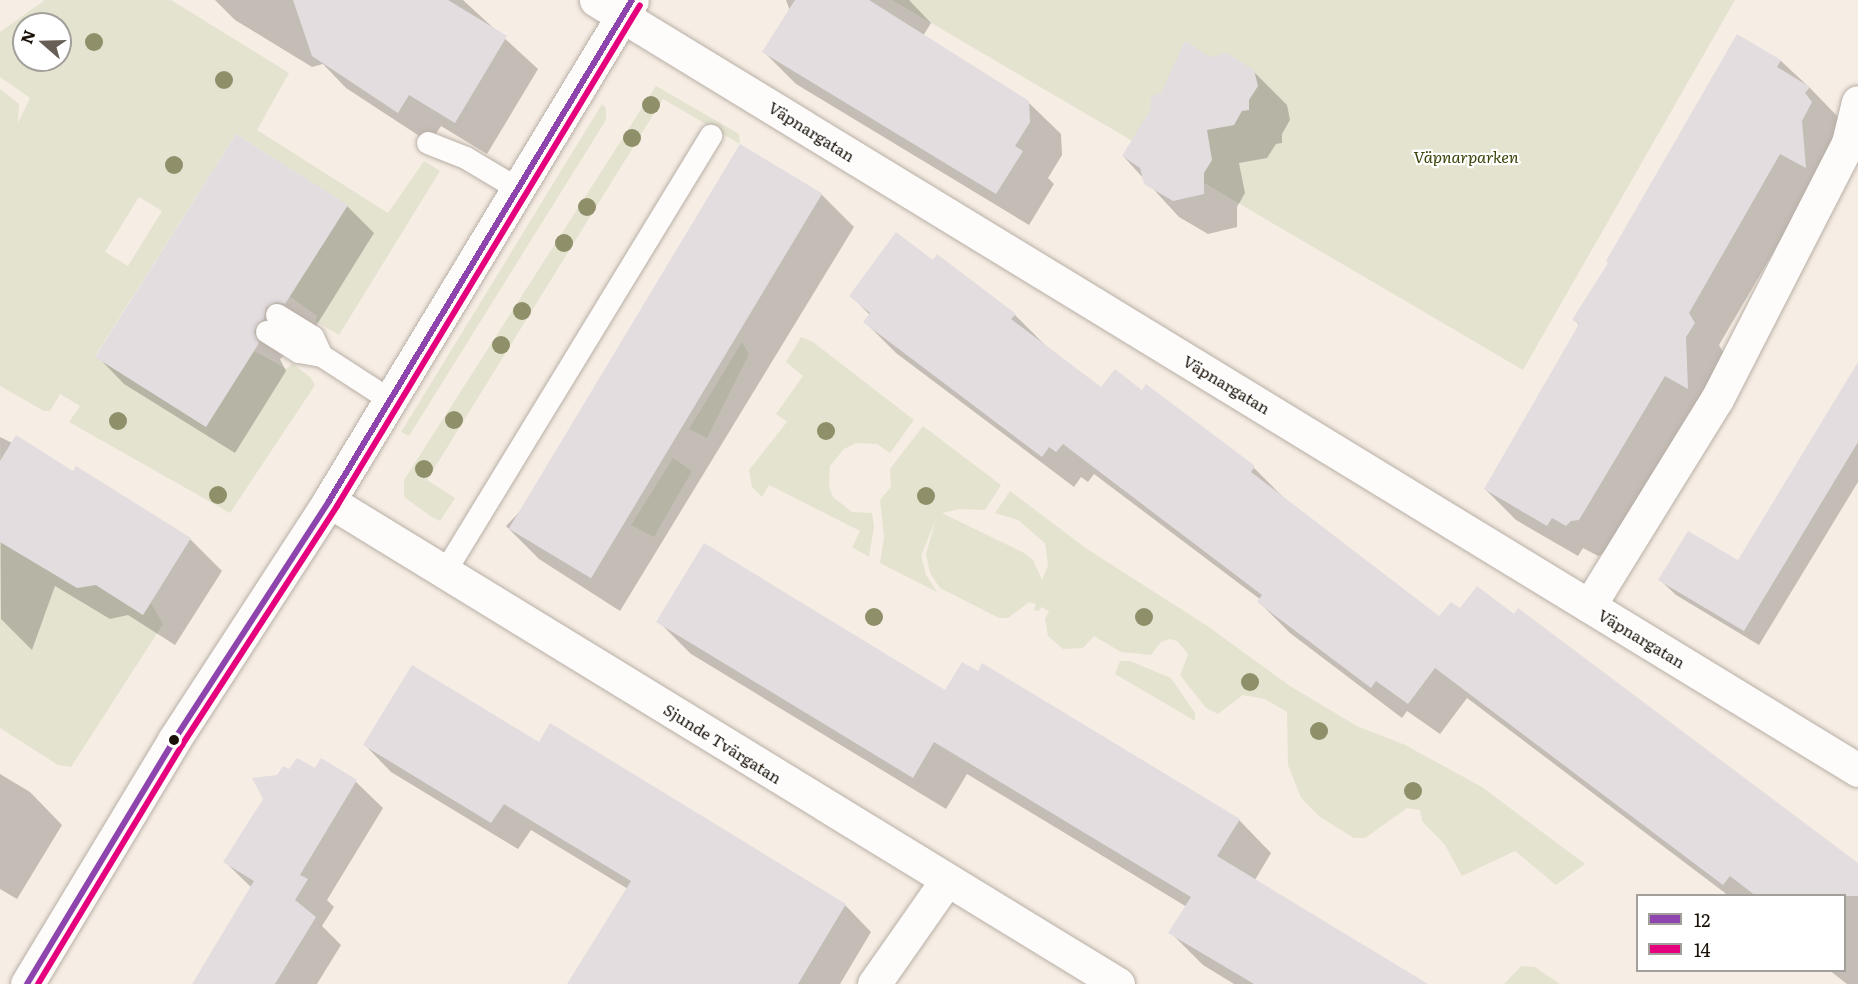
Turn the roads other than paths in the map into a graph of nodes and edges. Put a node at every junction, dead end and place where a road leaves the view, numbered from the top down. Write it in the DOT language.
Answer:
graph roads {
  1 [pos="617,5"];
  2 [pos="1858,102"];
  3 [pos="711,136"];
  4 [pos="428,143"];
  5 [pos="518,189"];
  6 [pos="272,324"];
  7 [pos="390,400"];
  8 [pos="329,501"];
  9 [pos="445,572"];
  10 [pos="1589,606"];
  11 [pos="1858,770"];
  12 [pos="946,881"];
  13 [pos="27,984"];
  14 [pos="874,984"];
  15 [pos="1118,984"];
  1 -- 5 [label="street"];
  1 -- 10 [label="street, Väpnargatan"];
  2 -- 10 [label="street"];
  3 -- 9 [label="lane"];
  4 -- 5 [label="lane"];
  5 -- 7 [label="street"];
  6 -- 7 [label="lane"];
  7 -- 8 [label="street"];
  8 -- 9 [label="street, Sjunde Tvärgatan"];
  8 -- 13 [label="street"];
  9 -- 12 [label="street, Sjunde Tvärgatan"];
  10 -- 11 [label="street, Väpnargatan"];
  12 -- 14 [label="street"];
  12 -- 15 [label="street, Sjunde Tvärgatan"];
}
